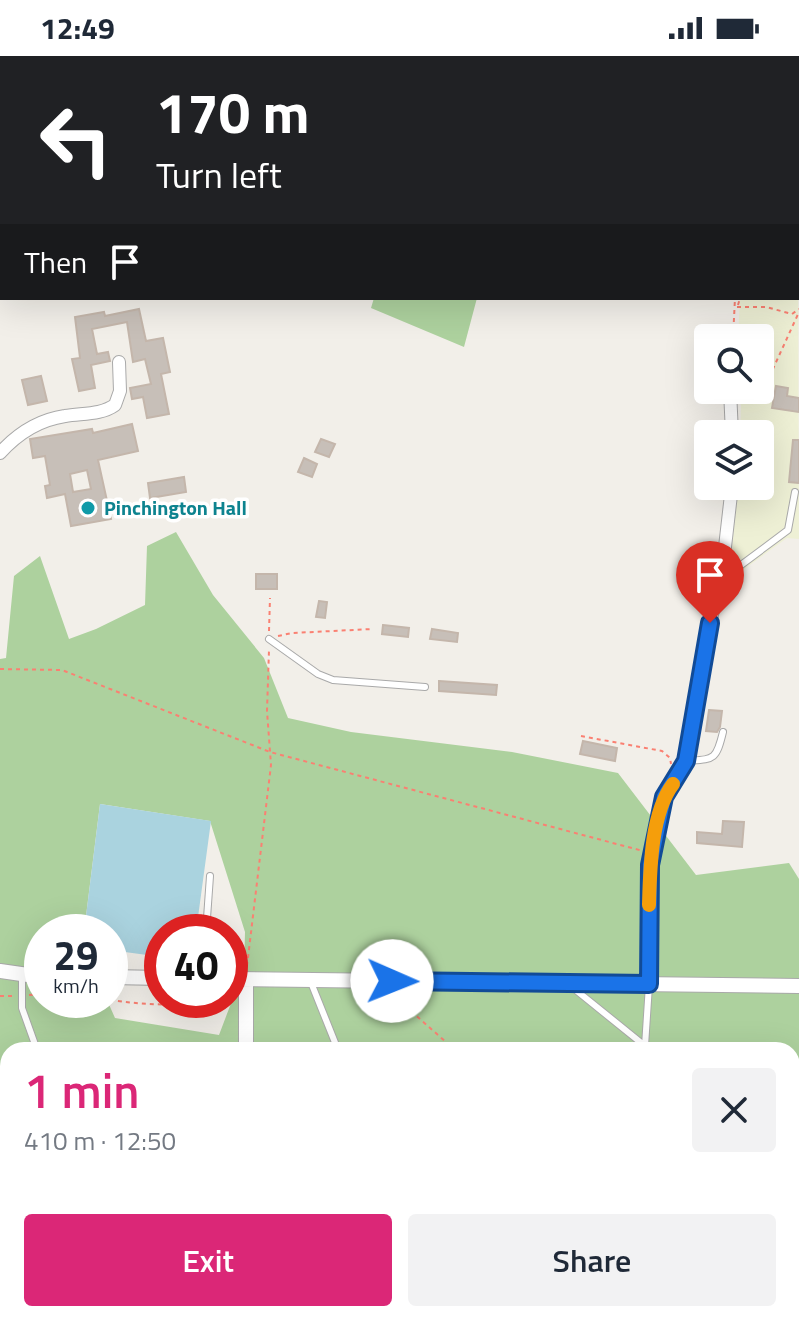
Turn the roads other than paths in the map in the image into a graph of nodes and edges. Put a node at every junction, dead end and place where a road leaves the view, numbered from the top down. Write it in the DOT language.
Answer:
graph roads {
  1 [pos="119,362"];
  2 [pos="0,453"];
  3 [pos="795,492"];
  4 [pos="730,500"];
  5 [pos="790,527"];
  6 [pos="799,529"];
  7 [pos="722,573"];
  8 [pos="269,639"];
  9 [pos="425,687"];
  10 [pos="723,732"];
  11 [pos="686,761"];
  12 [pos="210,876"];
  13 [pos="207,914"];
  14 [pos="0,971"];
  15 [pos="22,976"];
  16 [pos="248,979"];
  17 [pos="310,980"];
  18 [pos="566,983"];
  19 [pos="649,984"];
  20 [pos="799,986"];
  21 [pos="246,1018"];
  22 [pos="34,1042"];
  23 [pos="246,1042"];
  24 [pos="335,1042"];
  25 [pos="640,1042"];
  26 [pos="648,1042"];
  1 -- 2 [label="street"];
  3 -- 5 [label="lane"];
  4 -- 7 [label="street"];
  5 -- 6 [label="lane"];
  5 -- 7 [label="lane"];
  7 -- 11 [label="street"];
  8 -- 9 [label="lane"];
  10 -- 11 [label="lane"];
  11 -- 19 [label="street"];
  12 -- 13 [label="lane"];
  14 -- 15 [label="street"];
  15 -- 22 [label="lane"];
  16 -- 17 [label="street"];
  17 -- 18 [label="street"];
  17 -- 24 [label="lane"];
  18 -- 19 [label="street"];
  18 -- 25 [label="lane"];
  19 -- 20 [label="street"];
  19 -- 26 [label="lane"];
  21 -- 23 [label="street"];
}
